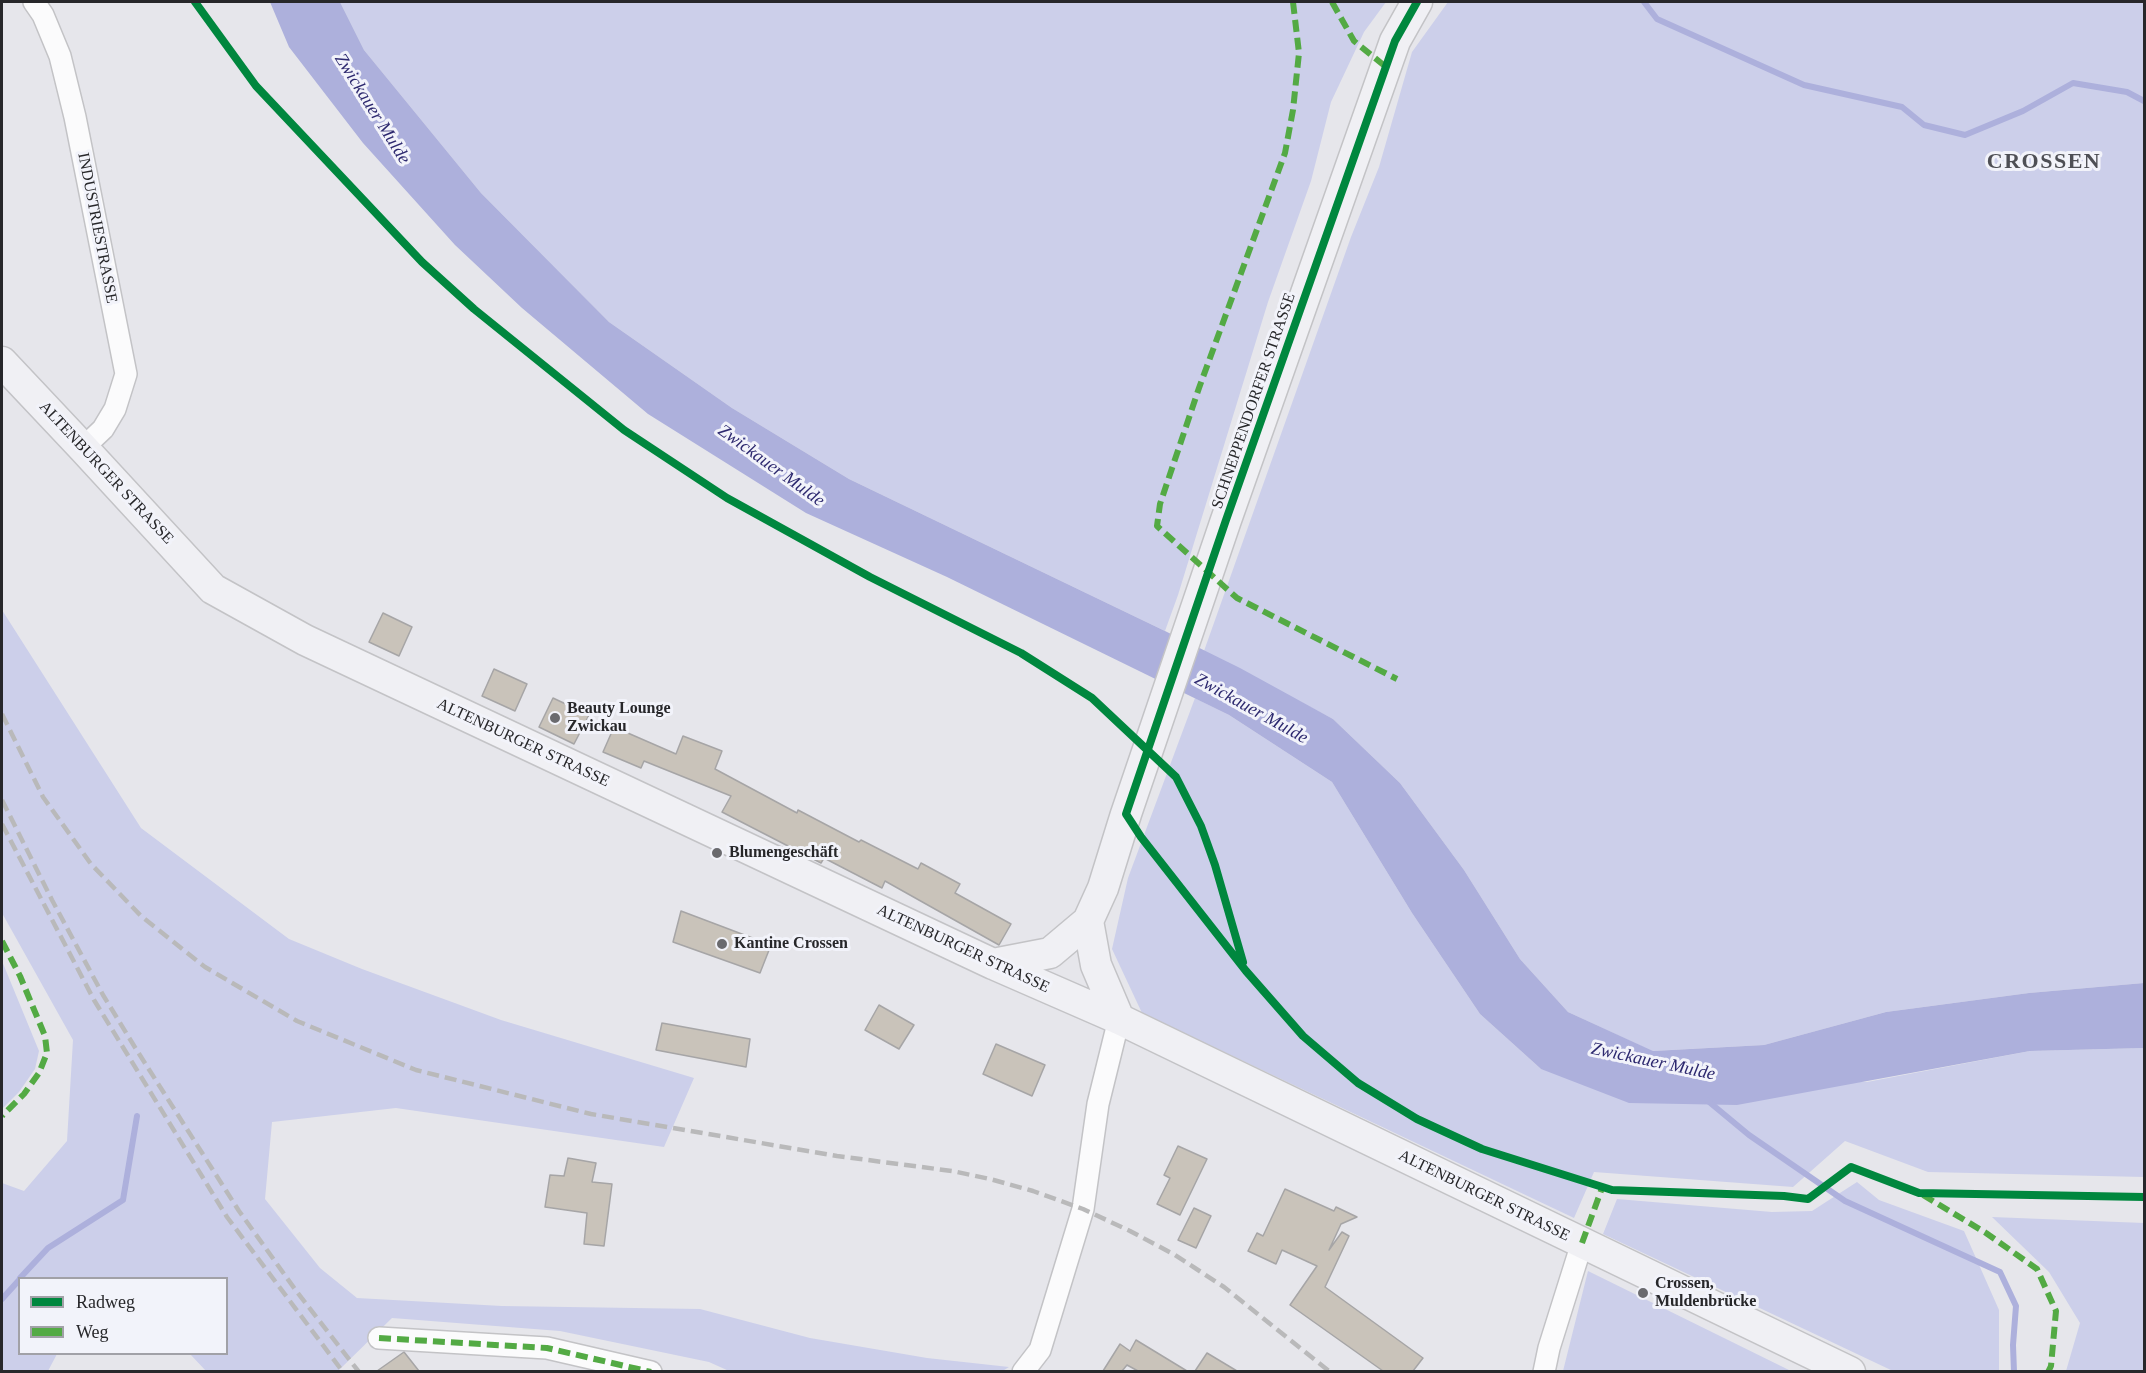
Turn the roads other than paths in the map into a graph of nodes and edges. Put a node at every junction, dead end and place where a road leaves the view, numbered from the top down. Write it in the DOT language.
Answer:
graph roads {
  1 [pos="34,2"];
  2 [pos="1417,2"];
  3 [pos="2,362"];
  4 [pos="83,448"];
  5 [pos="1088,921"];
  6 [pos="993,964"];
  7 [pos="1119,1019"];
  8 [pos="1582,1243"];
  9 [pos="379,1338"];
  10 [pos="651,1371"];
  11 [pos="1023,1371"];
  12 [pos="1544,1371"];
  13 [pos="1850,1371"];
  1 -- 4 [label="street, INDUSTRIESTRASSE"];
  2 -- 5 [label="street, SCHNEPPENDORFER STRASSE"];
  3 -- 4 [label="street, ALTENBURGER STRASSE"];
  4 -- 6 [label="street, ALTENBURGER STRASSE"];
  5 -- 6 [label="street, SCHNEPPENDORFER STRASSE"];
  5 -- 7 [label="street"];
  6 -- 7 [label="street, ALTENBURGER STRASSE"];
  7 -- 8 [label="street, ALTENBURGER STRASSE"];
  7 -- 11 [label="street"];
  8 -- 12 [label="street"];
  8 -- 13 [label="street, ALTENBURGER STRASSE"];
  9 -- 10 [label="street"];
}
